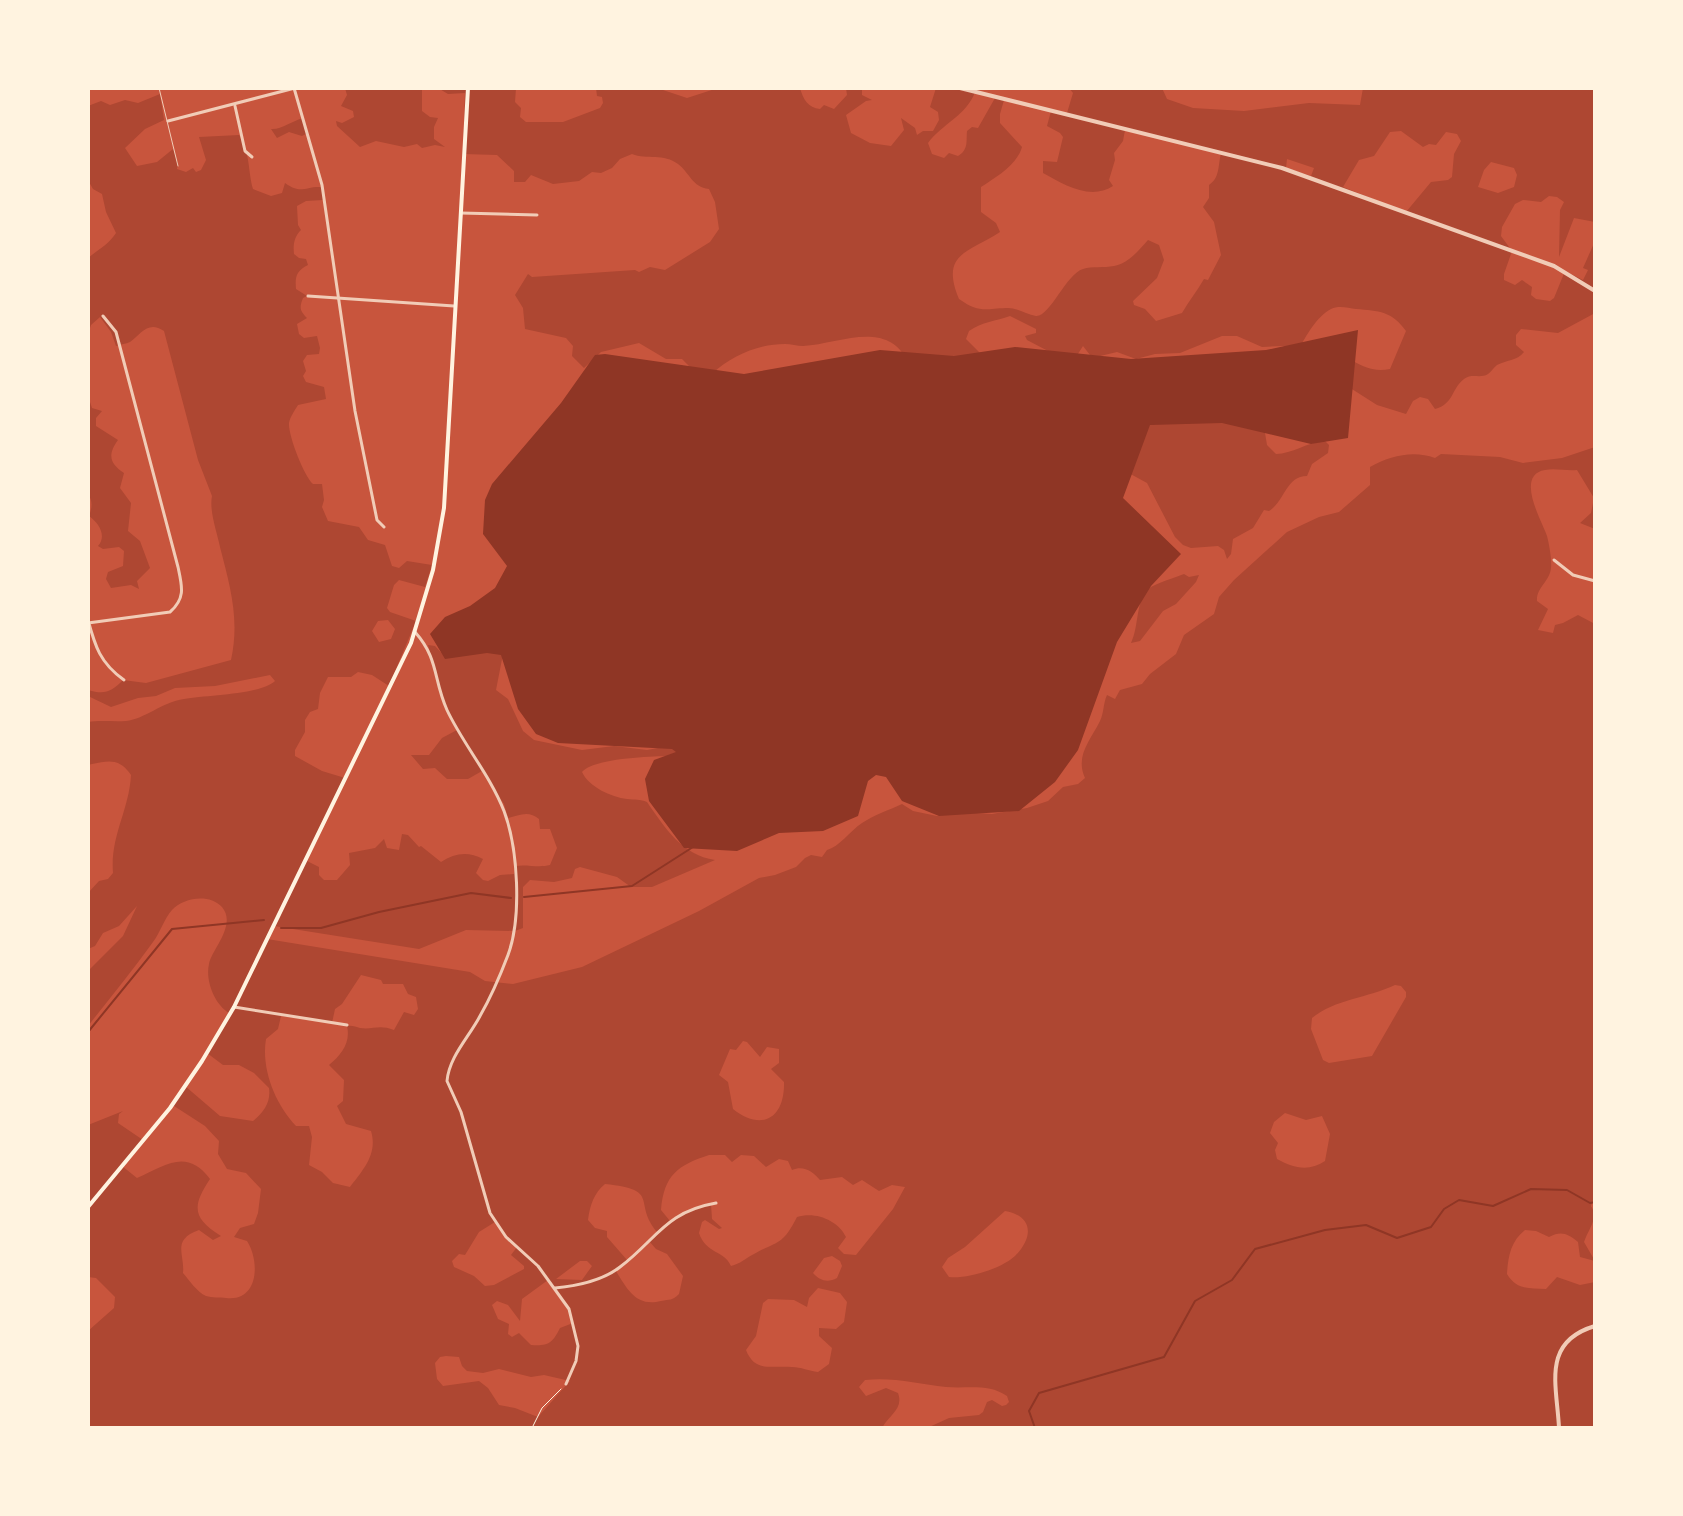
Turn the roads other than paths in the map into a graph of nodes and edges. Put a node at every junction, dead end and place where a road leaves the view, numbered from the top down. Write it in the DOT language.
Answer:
graph roads {
  1 [pos="159,88"];
  2 [pos="294,88"];
  3 [pos="468,88"];
  4 [pos="960,88"];
  5 [pos="235,106"];
  6 [pos="168,121"];
  7 [pos="252,157"];
  8 [pos="178,166"];
  9 [pos="461,213"];
  10 [pos="537,215"];
  11 [pos="1595,291"];
  12 [pos="308,296"];
  13 [pos="340,299"];
  14 [pos="454,306"];
  15 [pos="103,316"];
  16 [pos="384,527"];
  17 [pos="1554,560"];
  18 [pos="1595,581"];
  19 [pos="88,622"];
  20 [pos="415,632"];
  21 [pos="124,680"];
  22 [pos="234,1007"];
  23 [pos="347,1025"];
  24 [pos="716,1203"];
  25 [pos="88,1207"];
  26 [pos="555,1288"];
  27 [pos="1595,1326"];
  28 [pos="566,1384"];
  29 [pos="1559,1428"];
  1 -- 6 [label="lane"];
  2 -- 5 [label="street"];
  2 -- 13 [label="street"];
  3 -- 9 [label="main road"];
  4 -- 11 [label="street"];
  5 -- 6 [label="street"];
  5 -- 7 [label="street"];
  6 -- 8 [label="lane"];
  9 -- 10 [label="street"];
  9 -- 14 [label="main road"];
  12 -- 13 [label="street"];
  13 -- 14 [label="street"];
  13 -- 16 [label="street"];
  14 -- 20 [label="main road"];
  15 -- 19 [label="street"];
  17 -- 18 [label="street"];
  19 -- 21 [label="street"];
  20 -- 22 [label="main road"];
  20 -- 26 [label="street"];
  22 -- 23 [label="street"];
  22 -- 25 [label="main road"];
  24 -- 26 [label="street"];
  26 -- 28 [label="street"];
  27 -- 29 [label="street"];
}
